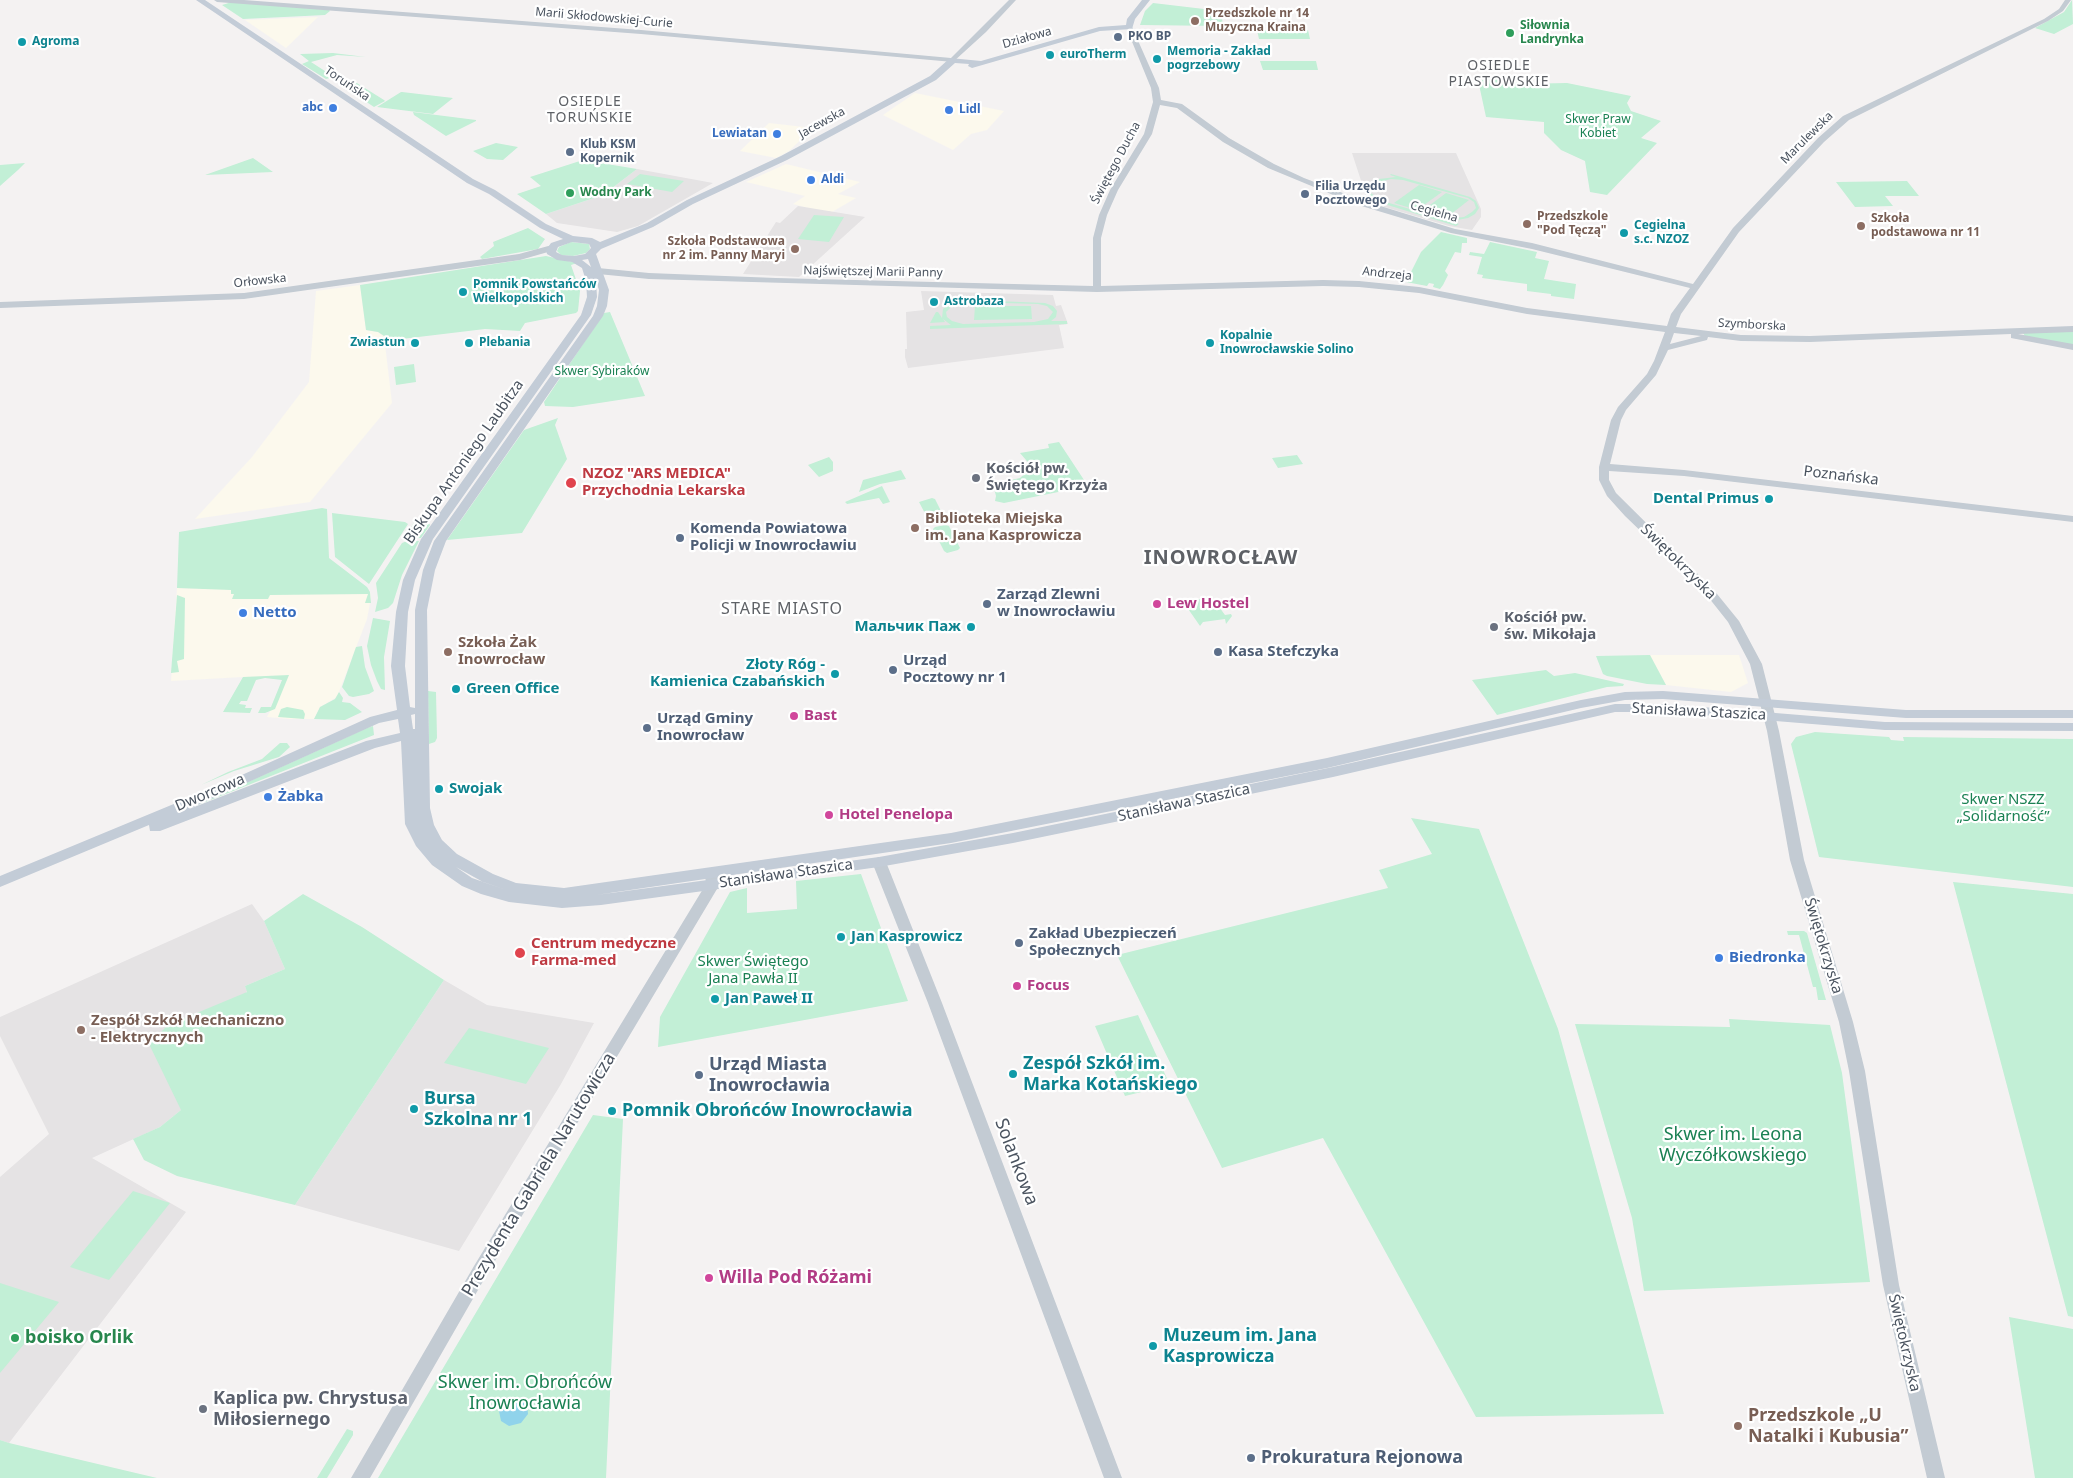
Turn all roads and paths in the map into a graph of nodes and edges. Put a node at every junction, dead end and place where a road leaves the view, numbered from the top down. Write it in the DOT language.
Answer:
graph roads {
  1 [pos="200,0"];
  2 [pos="1013,0"];
  3 [pos="1146,0"];
  4 [pos="2068,0"];
  5 [pos="226,1"];
  6 [pos="214,4"];
  7 [pos="1129,27"];
  8 [pos="953,60"];
  9 [pos="980,63"];
  10 [pos="962,69"];
  11 [pos="953,72"];
  12 [pos="933,78"];
  13 [pos="1157,102"];
  14 [pos="481,188"];
  15 [pos="571,239"];
  16 [pos="593,247"];
  17 [pos="553,250"];
  18 [pos="574,259"];
  19 [pos="598,271"];
  20 [pos="649,276"];
  21 [pos="1695,287"];
  22 [pos="1097,289"];
  23 [pos="604,290"];
  24 [pos="0,305"];
  25 [pos="1676,314"];
  26 [pos="2073,329"];
  27 [pos="1671,330"];
  28 [pos="1987,333"];
  29 [pos="1720,336"];
  30 [pos="2073,347"];
  31 [pos="1665,348"];
  32 [pos="1604,467"];
  33 [pos="2073,519"];
  34 [pos="422,709"];
  35 [pos="1768,710"];
  36 [pos="403,713"];
  37 [pos="2073,714"];
  38 [pos="2073,727"];
  39 [pos="422,732"];
  40 [pos="407,735"];
  41 [pos="879,862"];
  42 [pos="712,878"];
  43 [pos="0,882"];
  44 [pos="0,892"];
  45 [pos="360,1478"];
  46 [pos="1113,1478"];
  47 [pos="1936,1478"];
  1 -- 6 [label="main road, Toruńska"];
  2 -- 8 [label="street, Jacewska"];
  3 -- 7 [label="main road"];
  4 -- 21 [label="street, Marulewska"];
  5 -- 6 [label="street, Marii Skłodowskiej-Curie"];
  5 -- 8 [label="street, Marii Skłodowskiej-Curie"];
  6 -- 14 [label="main road, Toruńska"];
  7 -- 9 [label="main road, Działowa"];
  7 -- 13 [label="street"];
  8 -- 9 [label="main road, Marii Skłodowskiej-Curie"];
  8 -- 12 [label="main road, Jacewska"];
  9 -- 10 [label="main road, Działowa"];
  11 -- 12 [label="main road"];
  12 -- 16 [label="main road, Jacewska"];
  13 -- 21 [label="street, Cegielna"];
  13 -- 22 [label="street, Świętego Ducha"];
  14 -- 15 [label="main road, Toruńska"];
  14 -- 17 [label="main road, Toruńska"];
  15 -- 16 [label="main road"];
  15 -- 17 [label="main road"];
  16 -- 18 [label="main road, Jacewska"];
  16 -- 19 [label="main road"];
  17 -- 18 [label="main road"];
  17 -- 24 [label="street, Orłowska"];
  18 -- 36 [label="main road, Biskupa Antoniego Laubitza"];
  19 -- 20 [label="street, Najświętszej Marii Panny"];
  19 -- 23 [label="main road"];
  20 -- 22 [label="street, Najświętszej Marii Panny"];
  20 -- 23 [label="street, Najświętszej Marii Panny"];
  21 -- 25 [label="street, Marulewska"];
  22 -- 27 [label="street, Andrzeja"];
  23 -- 34 [label="main road, Biskupa Antoniego Laubitza"];
  25 -- 27 [label="street, Marulewska"];
  25 -- 29 [label="street"];
  26 -- 28 [label="street, Szymborska"];
  27 -- 29 [label="street, Szymborska"];
  27 -- 31 [label="street"];
  28 -- 29 [label="street, Szymborska"];
  28 -- 30 [label="street, Szymborska"];
  29 -- 31 [label="street"];
  31 -- 32 [label="street"];
  32 -- 33 [label="street, Poznańska"];
  32 -- 35 [label="street, Świętokrzyska"];
  34 -- 36 [label="main road, Dworcowa"];
  34 -- 39 [label="main road, Biskupa Antoniego Laubitza"];
  35 -- 37 [label="main road, Stanisława Staszica"];
  35 -- 38 [label="main road, Stanisława Staszica"];
  35 -- 41 [label="main road, Stanisława Staszica"];
  35 -- 42 [label="main road, Stanisława Staszica"];
  35 -- 47 [label="street, Świętokrzyska"];
  36 -- 40 [label="main road, Biskupa Antoniego Laubitza"];
  36 -- 43 [label="main road, Dworcowa"];
  39 -- 40 [label="main road, Dworcowa"];
  39 -- 42 [label="main road, Stanisława Staszica"];
  40 -- 42 [label="main road, Stanisława Staszica"];
  40 -- 44 [label="main road, Dworcowa"];
  41 -- 42 [label="main road, Stanisława Staszica"];
  41 -- 46 [label="street, Solankowa"];
  42 -- 45 [label="street, Prezydenta Gabriela Narutowicza"];
}
